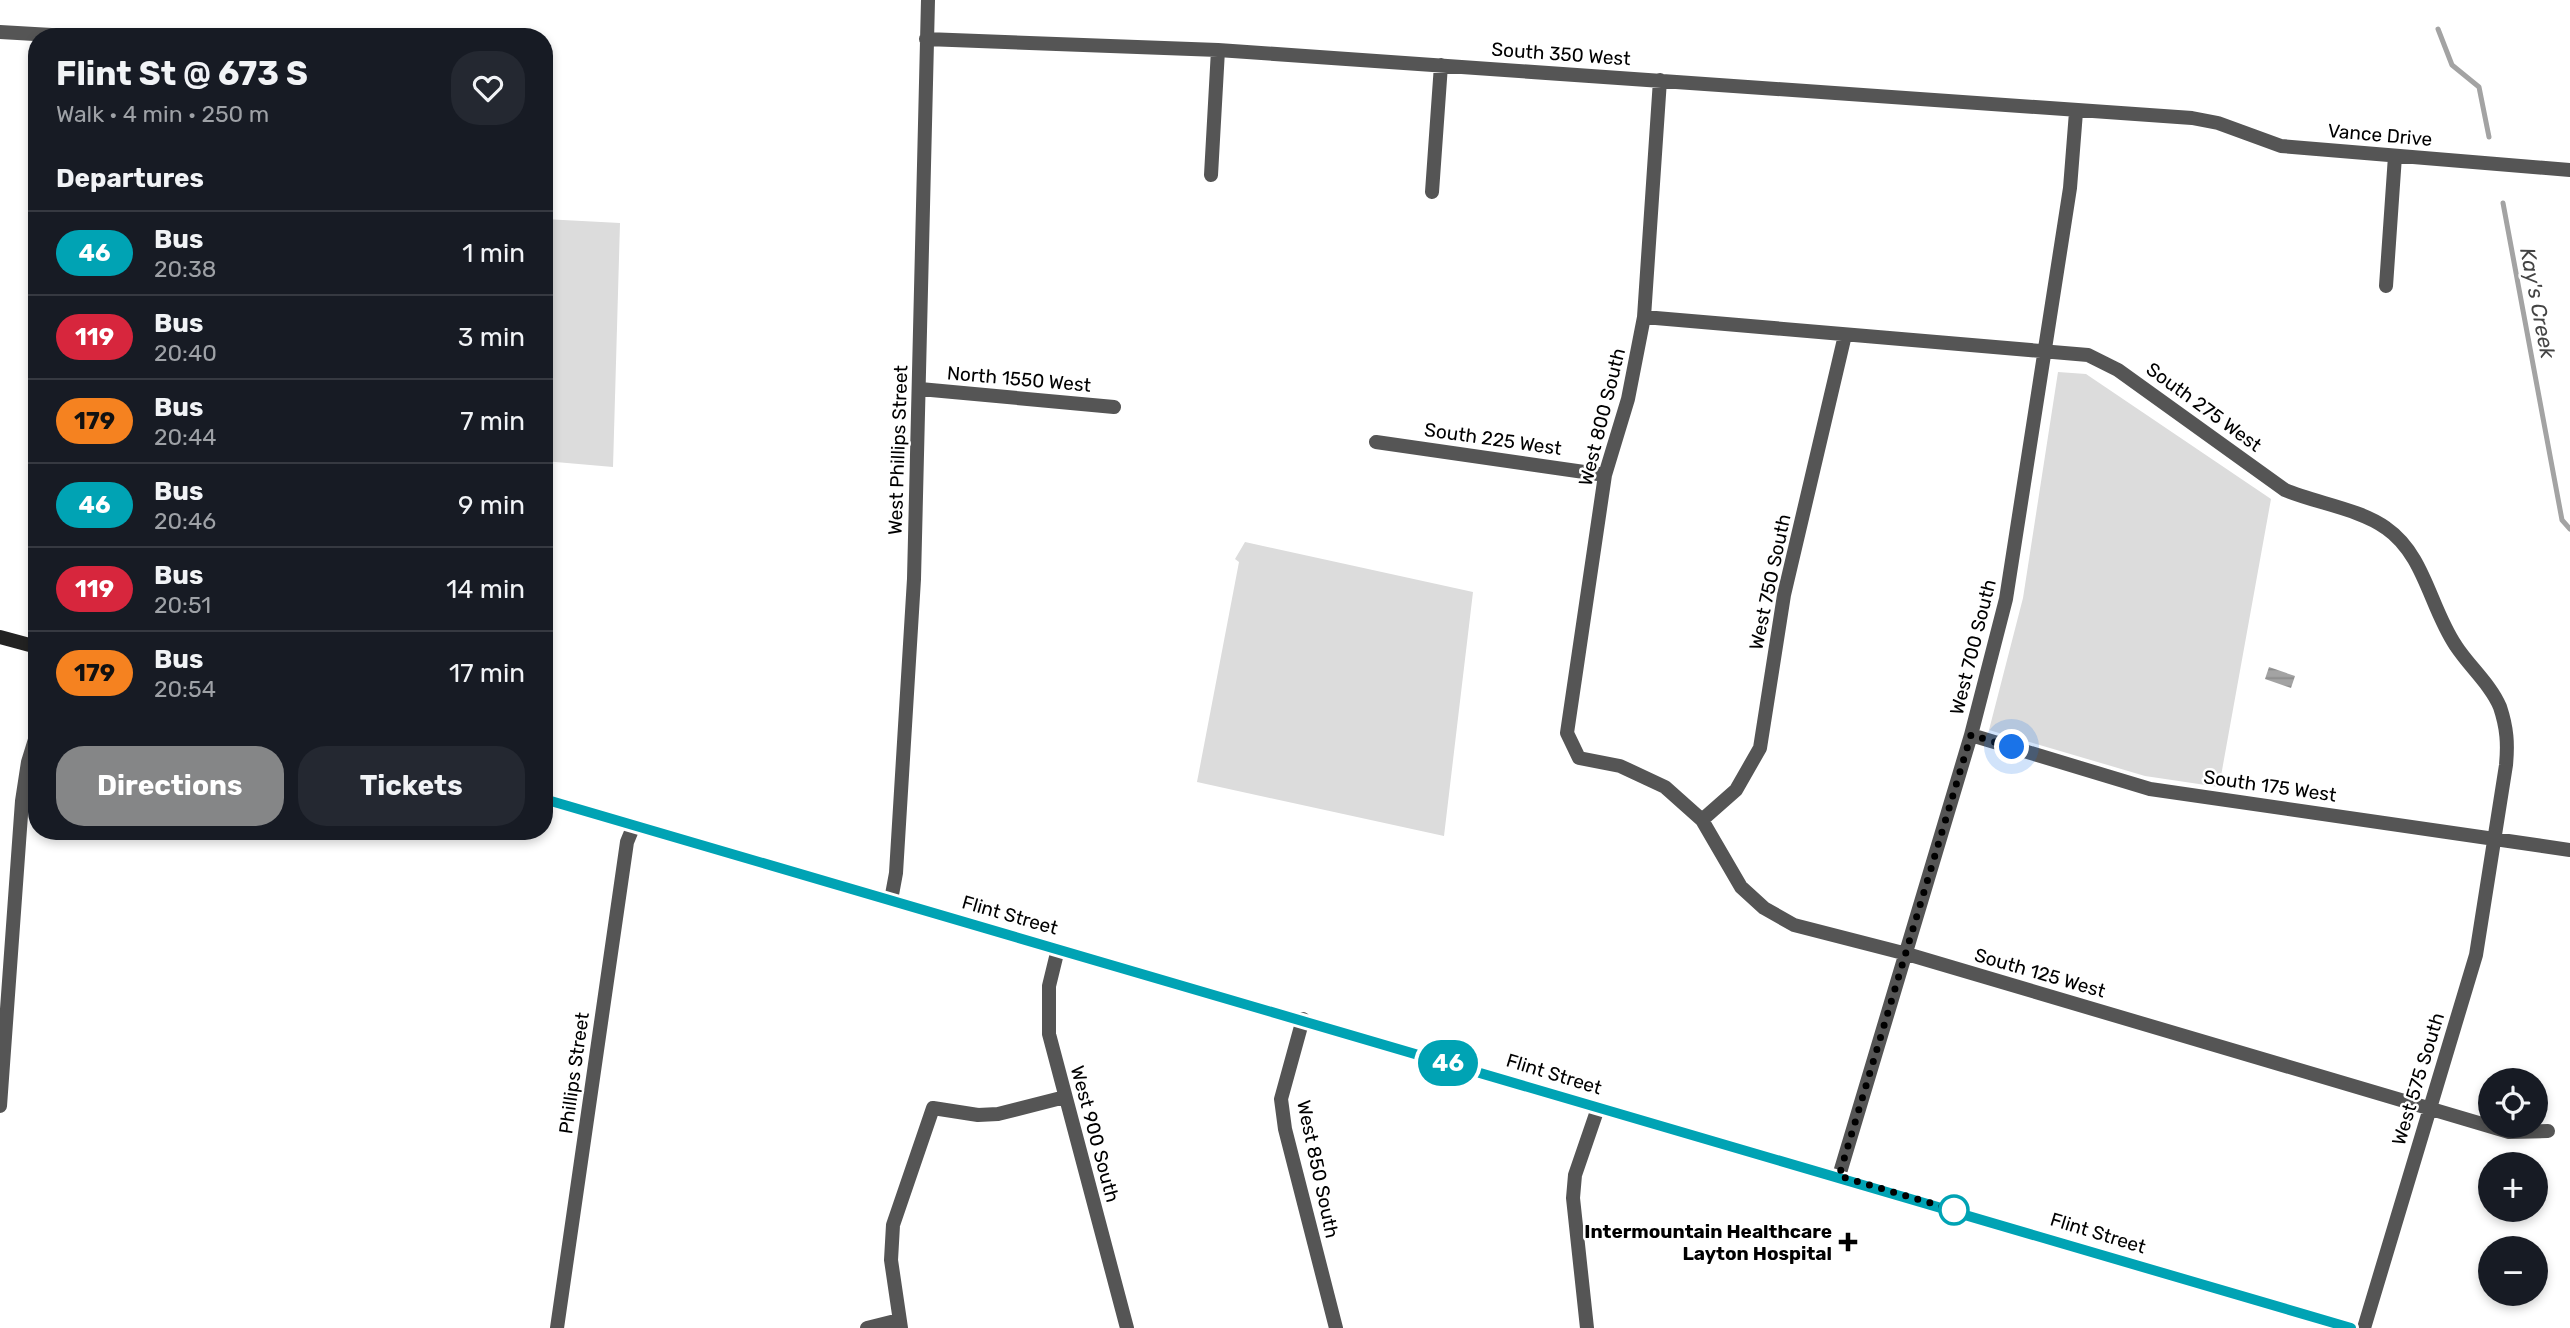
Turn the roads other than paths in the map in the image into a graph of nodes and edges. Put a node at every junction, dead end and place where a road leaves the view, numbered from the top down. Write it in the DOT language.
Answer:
graph roads {
  1 [pos="928,0"];
  2 [pos="0,32"];
  3 [pos="28,34"];
  4 [pos="926,39"];
  5 [pos="1218,50"];
  6 [pos="1441,65"];
  7 [pos="1660,80"];
  8 [pos="2076,112"];
  9 [pos="2192,118"];
  10 [pos="2395,156"];
  11 [pos="2570,170"];
  12 [pos="1210,175"];
  13 [pos="1432,192"];
  14 [pos="2386,286"];
  15 [pos="1644,317"];
  16 [pos="1845,335"];
  17 [pos="2047,349"];
  18 [pos="919,389"];
  19 [pos="1114,407"];
  20 [pos="1376,442"];
  21 [pos="1605,475"];
  22 [pos="0,637"];
  23 [pos="28,645"];
  24 [pos="1971,735"];
  25 [pos="1580,758"];
  26 [pos="28,762"];
  27 [pos="553,802"];
  28 [pos="1702,820"];
  29 [pos="634,825"];
  30 [pos="2494,838"];
  31 [pos="2570,850"];
  32 [pos="891,900"];
  33 [pos="7,909"];
  34 [pos="1058,949"];
  35 [pos="1907,954"];
  36 [pos="1303,1019"];
  37 [pos="1065,1097"];
  38 [pos="0,1106"];
  39 [pos="1598,1108"];
  40 [pos="2429,1108"];
  41 [pos="2478,1123"];
  42 [pos="1839,1176"];
  43 [pos="900,1324"];
  44 [pos="556,1328"];
  45 [pos="867,1328"];
  46 [pos="1127,1328"];
  47 [pos="1336,1328"];
  48 [pos="1587,1328"];
  49 [pos="2351,1328"];
  50 [pos="2364,1328"];
  1 -- 4 [label="street, West Phillips Street"];
  2 -- 3 [label="street"];
  4 -- 5 [label="street, South 350 West"];
  4 -- 18 [label="street, West Phillips Street"];
  5 -- 6 [label="street, South 350 West"];
  5 -- 12 [label="street"];
  6 -- 7 [label="street, South 350 West"];
  6 -- 13 [label="street"];
  7 -- 8 [label="street, South 350 West"];
  7 -- 15 [label="street, West 800 South"];
  8 -- 9 [label="street, South 350 West"];
  8 -- 17 [label="street, West 700 South"];
  9 -- 10 [label="street, Vance Drive"];
  10 -- 11 [label="street, Vance Drive"];
  10 -- 14 [label="street"];
  15 -- 16 [label="street, South 275 West"];
  15 -- 21 [label="street, West 800 South"];
  16 -- 17 [label="street, South 275 West"];
  16 -- 28 [label="street, West 750 South"];
  17 -- 24 [label="street, West 700 South"];
  17 -- 30 [label="street, South 275 West"];
  18 -- 19 [label="street, North 1550 West"];
  18 -- 32 [label="street, West Phillips Street"];
  20 -- 21 [label="street, South 225 West"];
  21 -- 25 [label="street, West 800 South"];
  22 -- 23 [label="street"];
  24 -- 30 [label="street, South 175 West"];
  24 -- 35 [label="street, West 700 South"];
  25 -- 28 [label="street, South 125 West"];
  26 -- 33 [label="street"];
  27 -- 29 [label="street, Flint Street"];
  28 -- 35 [label="street, South 125 West"];
  29 -- 32 [label="street, Flint Street"];
  29 -- 44 [label="street, Phillips Street"];
  30 -- 31 [label="street, South 175 West"];
  30 -- 40 [label="street, West 575 South"];
  32 -- 34 [label="street, Flint Street"];
  33 -- 38 [label="street"];
  34 -- 36 [label="street, Flint Street"];
  34 -- 37 [label="street, West 900 South"];
  35 -- 40 [label="street, South 125 West"];
  35 -- 42 [label="street, West 700 South"];
  36 -- 39 [label="street, Flint Street"];
  36 -- 47 [label="street, West 850 South"];
  37 -- 43 [label="street"];
  37 -- 46 [label="street, West 900 South"];
  39 -- 42 [label="street, Flint Street"];
  39 -- 48 [label="street"];
  40 -- 41 [label="street, South 125 West"];
  40 -- 50 [label="street, West 575 South"];
  42 -- 49 [label="street, Flint Street"];
  43 -- 45 [label="street"];
}
